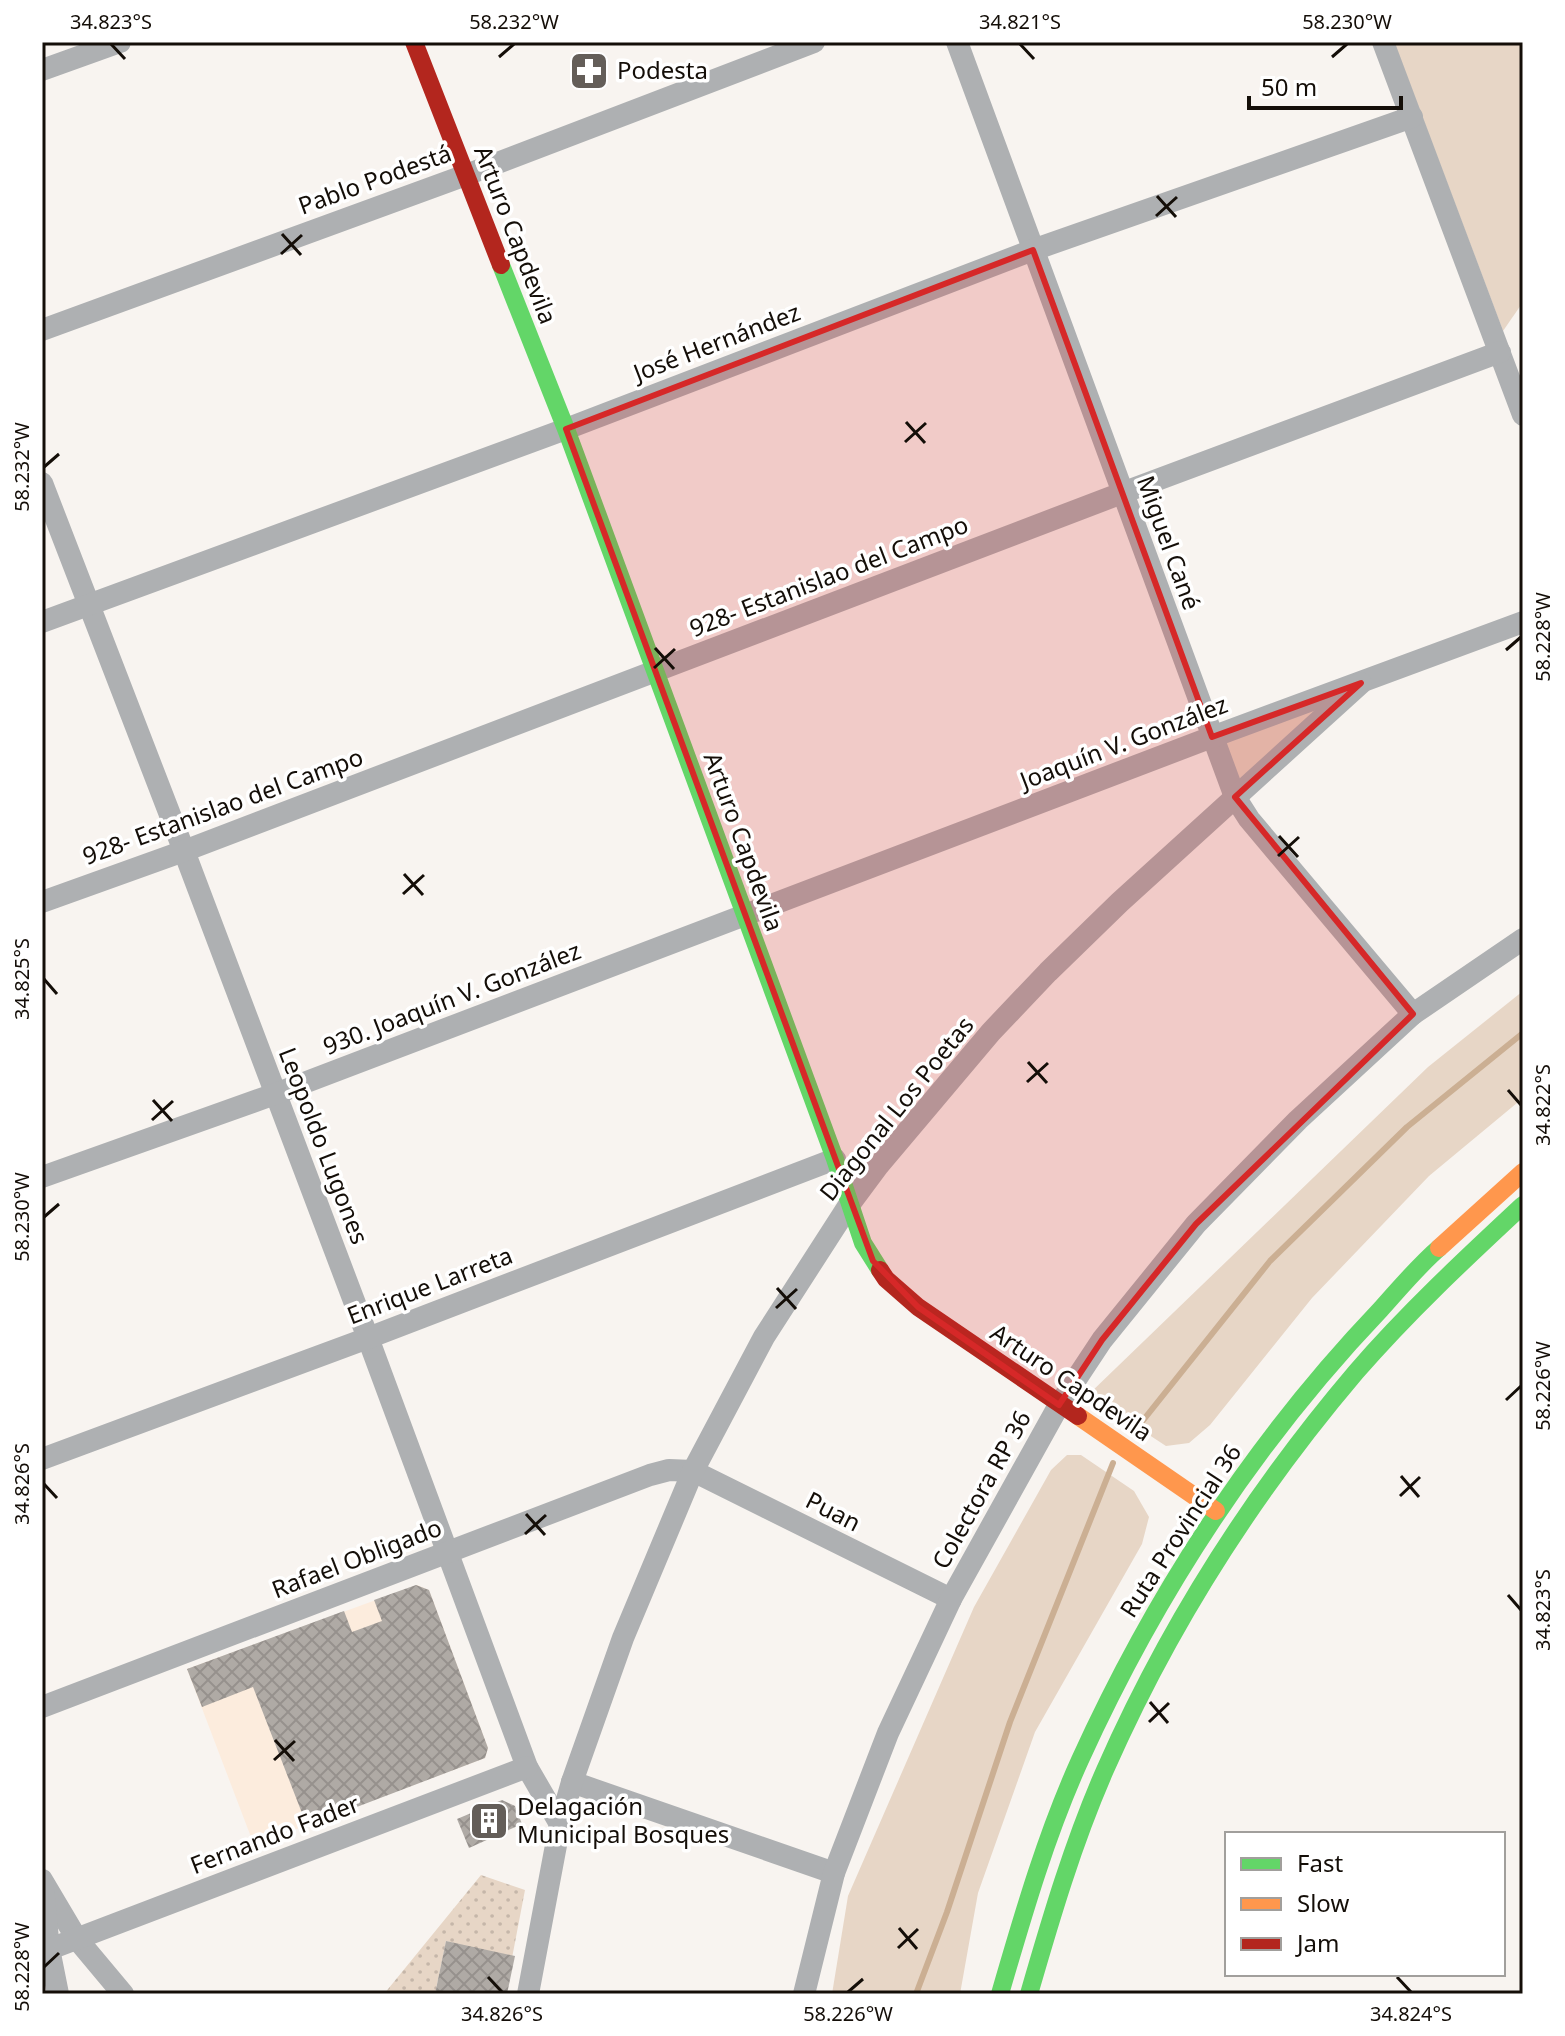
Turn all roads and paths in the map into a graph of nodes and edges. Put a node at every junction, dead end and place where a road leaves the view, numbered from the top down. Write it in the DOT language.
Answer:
graph roads {
  1 [pos="120,42"];
  2 [pos="414,42"];
  3 [pos="814,42"];
  4 [pos="957,42"];
  5 [pos="1383,42"];
  6 [pos="42,70"];
  7 [pos="1412,117"];
  8 [pos="466,175"];
  9 [pos="1033,250"];
  10 [pos="42,330"];
  11 [pos="1500,352"];
  12 [pos="1523,415"];
  13 [pos="566,429"];
  14 [pos="42,483"];
  15 [pos="1122,493"];
  16 [pos="88,604"];
  17 [pos="42,622"];
  18 [pos="1523,622"];
  19 [pos="655,671"];
  20 [pos="1361,683"];
  21 [pos="1212,737"];
  22 [pos="1235,797"];
  23 [pos="184,851"];
  24 [pos="42,902"];
  25 [pos="744,916"];
  26 [pos="1523,939"];
  27 [pos="1413,1014"];
  28 [pos="275,1094"];
  29 [pos="835,1159"];
  30 [pos="1523,1172"];
  31 [pos="42,1177"];
  32 [pos="849,1205"];
  33 [pos="1523,1205"];
  34 [pos="368,1338"];
  35 [pos="1059,1405"];
  36 [pos="42,1459"];
  37 [pos="693,1471"];
  38 [pos="1216,1511"];
  39 [pos="446,1552"];
  40 [pos="951,1599"];
  41 [pos="42,1707"];
  42 [pos="527,1767"];
  43 [pos="572,1782"];
  44 [pos="1098,1787"];
  45 [pos="560,1824"];
  46 [pos="834,1873"];
  47 [pos="42,1881"];
  48 [pos="77,1939"];
  49 [pos="1015,1942"];
  50 [pos="46,1950"];
  51 [pos="1052,1979"];
  52 [pos="58,1994"];
  53 [pos="123,1994"];
  54 [pos="528,1994"];
  55 [pos="804,1994"];
  56 [pos="990,1994"];
  57 [pos="1000,1994"];
  58 [pos="1029,1994"];
  1 -- 6 [label="street"];
  2 -- 8 [label="main road, Arturo Capdevila"];
  3 -- 8 [label="street, Pablo Podestá"];
  4 -- 9 [label="street, Miguel Cané"];
  5 -- 7 [label="street"];
  7 -- 9 [label="street, José Hernández"];
  7 -- 11 [label="street"];
  8 -- 10 [label="street, Pablo Podestá"];
  8 -- 13 [label="main road, Arturo Capdevila"];
  9 -- 13 [label="street, José Hernández"];
  9 -- 15 [label="street, Miguel Cané"];
  11 -- 12 [label="street"];
  11 -- 15 [label="street, 928- Estanislao del Campo"];
  13 -- 16 [label="street, José Hernández"];
  13 -- 19 [label="main road, Arturo Capdevila"];
  14 -- 16 [label="street, Leopoldo Lugones"];
  15 -- 19 [label="street, 928- Estanislao del Campo"];
  15 -- 21 [label="street, Miguel Cané"];
  16 -- 17 [label="street, José Hernández"];
  16 -- 23 [label="street, Leopoldo Lugones"];
  18 -- 20 [label="street, Joaquín V. González"];
  19 -- 23 [label="street, 928- Estanislao del Campo"];
  19 -- 25 [label="main road, Arturo Capdevila"];
  20 -- 21 [label="street, Joaquín V. González"];
  20 -- 22 [label="street, Diagonal Los Poetas"];
  21 -- 22 [label="street, Miguel Cané"];
  21 -- 25 [label="street, Joaquín V. González"];
  22 -- 27 [label="street, Miguel Cané"];
  22 -- 32 [label="street, Diagonal Los Poetas"];
  23 -- 24 [label="street, 928- Estanislao del Campo"];
  23 -- 28 [label="street, Leopoldo Lugones"];
  25 -- 28 [label="street, 930. Joaquín V. González"];
  25 -- 29 [label="main road, Arturo Capdevila"];
  26 -- 27 [label="street, Colectora RP 36"];
  27 -- 35 [label="street, Colectora RP 36"];
  28 -- 31 [label="street, 930. Joaquín V. González"];
  28 -- 34 [label="street, Leopoldo Lugones"];
  29 -- 32 [label="main road, Arturo Capdevila"];
  29 -- 34 [label="street, Enrique Larreta"];
  30 -- 38 [label="main road, Ruta Provincial 36"];
  32 -- 35 [label="main road, Arturo Capdevila"];
  32 -- 37 [label="street, Diagonal Los Poetas"];
  33 -- 44 [label="main road, Ruta Provincial 36"];
  34 -- 36 [label="street, Enrique Larreta"];
  34 -- 39 [label="street, Leopoldo Lugones"];
  35 -- 38 [label="main road, Arturo Capdevila"];
  35 -- 40 [label="street, Colectora RP 36"];
  37 -- 39 [label="street, Rafael Obligado"];
  37 -- 40 [label="street, Puan"];
  37 -- 43 [label="street, Diagonal Los Poetas"];
  38 -- 49 [label="main road, Ruta Provincial 36"];
  39 -- 41 [label="street, Rafael Obligado"];
  39 -- 42 [label="street, Leopoldo Lugones"];
  40 -- 46 [label="street, Colectora RP 36"];
  42 -- 45 [label="street, Leopoldo Lugones"];
  42 -- 48 [label="street, Fernando Fader"];
  43 -- 45 [label="street, Diagonal Los Poetas"];
  43 -- 46 [label="street"];
  44 -- 51 [label="main road"];
  44 -- 58 [label="main road, Ruta Provincial 36"];
  45 -- 54 [label="street, Diagonal Los Poetas"];
  46 -- 55 [label="street, Colectora RP 36"];
  47 -- 48 [label="street"];
  47 -- 50 [label="street"];
  48 -- 50 [label="street, Fernando Fader"];
  48 -- 53 [label="street"];
  49 -- 56 [label="main road"];
  49 -- 57 [label="main road, Ruta Provincial 36"];
  50 -- 52 [label="street"];
}
